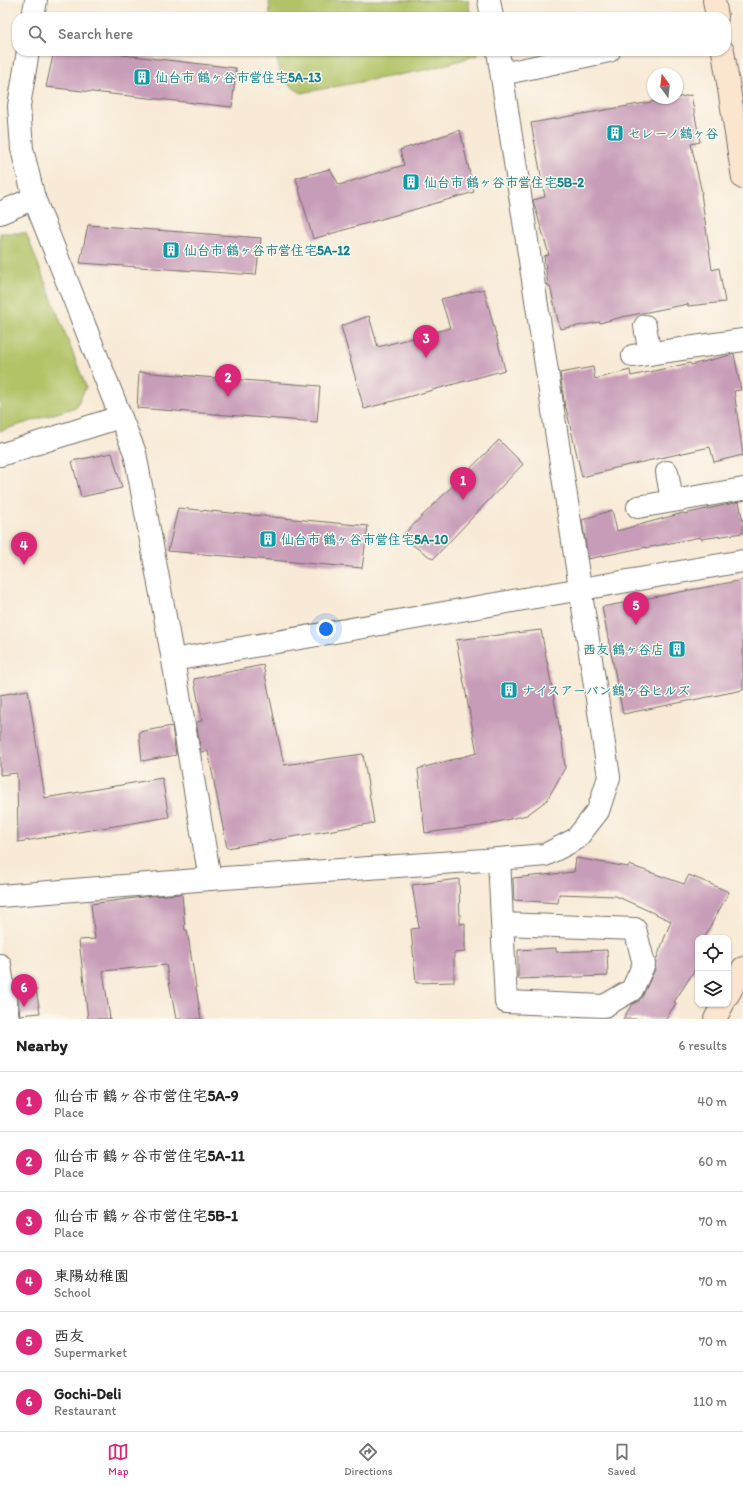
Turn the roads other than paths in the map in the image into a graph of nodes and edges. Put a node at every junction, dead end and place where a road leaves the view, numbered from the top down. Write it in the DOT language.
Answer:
graph roads {
  1 [pos="36,0"];
  2 [pos="489,0"];
  3 [pos="714,0"];
  4 [pos="34,12"];
  5 [pos="491,12"];
  6 [pos="716,12"];
  7 [pos="27,56"];
  8 [pos="499,56"];
  9 [pos="586,56"];
  10 [pos="724,56"];
  11 [pos="502,74"];
  12 [pos="743,177"];
  13 [pos="34,198"];
  14 [pos="0,213"];
  15 [pos="645,326"];
  16 [pos="743,340"];
  17 [pos="120,417"];
  18 [pos="0,455"];
  19 [pos="667,472"];
  20 [pos="743,489"];
  21 [pos="672,501"];
  22 [pos="638,507"];
  23 [pos="743,561"];
  24 [pos="580,589"];
  25 [pos="173,660"];
  26 [pos="499,859"];
  27 [pos="210,879"];
  28 [pos="0,896"];
  29 [pos="502,924"];
  30 [pos="0,965"];
  31 [pos="743,968"];
  32 [pos="731,990"];
  33 [pos="721,1007"];
  34 [pos="8,1019"];
  35 [pos="715,1019"];
  1 -- 4 [label="street"];
  2 -- 5 [label="street"];
  3 -- 6 [label="street"];
  7 -- 13 [label="street"];
  8 -- 11 [label="street"];
  9 -- 11 [label="street"];
  10 -- 12 [label="street"];
  11 -- 24 [label="street"];
  13 -- 14 [label="street"];
  13 -- 17 [label="street"];
  15 -- 16 [label="street"];
  17 -- 18 [label="street"];
  17 -- 25 [label="street"];
  19 -- 21 [label="street"];
  20 -- 21 [label="street"];
  21 -- 22 [label="street"];
  23 -- 24 [label="street"];
  24 -- 25 [label="street"];
  24 -- 26 [label="street"];
  25 -- 27 [label="street"];
  26 -- 27 [label="street"];
  26 -- 29 [label="street"];
  27 -- 28 [label="street"];
  29 -- 29 [label="street"];
  30 -- 34 [label="street"];
  31 -- 32 [label="street"];
  33 -- 35 [label="street"];
}
